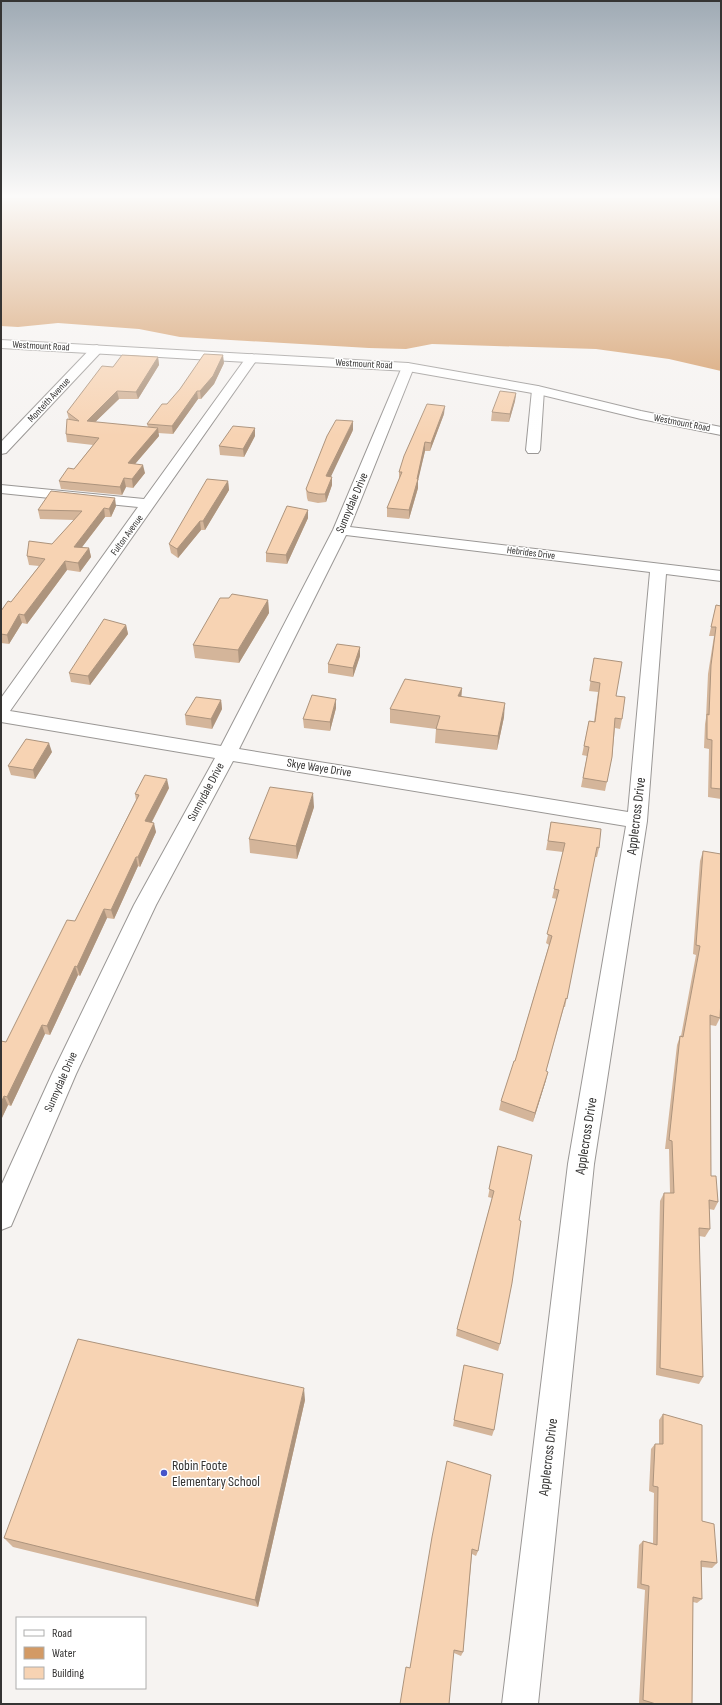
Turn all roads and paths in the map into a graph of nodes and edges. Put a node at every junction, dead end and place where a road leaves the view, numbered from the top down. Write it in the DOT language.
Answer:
graph roads {
  1 [pos="1,344"];
  2 [pos="97,349"];
  3 [pos="252,358"];
  4 [pos="408,367"];
  5 [pos="538,390"];
  6 [pos="721,430"];
  7 [pos="1,450"];
  8 [pos="533,450"];
  9 [pos="1,489"];
  10 [pos="148,504"];
  11 [pos="341,530"];
  12 [pos="658,569"];
  13 [pos="721,576"];
  14 [pos="1,711"];
  15 [pos="1,716"];
  16 [pos="227,753"];
  17 [pos="637,822"];
  18 [pos="1,1217"];
  19 [pos="520,1704"];
  1 -- 2 [label="main road, Westmount Road"];
  2 -- 3 [label="main road, Westmount Road"];
  2 -- 7 [label="street, Monteith Avenue"];
  3 -- 4 [label="main road, Westmount Road"];
  3 -- 10 [label="street, Fulton Avenue"];
  4 -- 5 [label="main road, Westmount Road"];
  4 -- 11 [label="street, Sunnydale Drive"];
  5 -- 6 [label="main road, Westmount Road"];
  5 -- 8 [label="street"];
  9 -- 10 [label="street"];
  10 -- 14 [label="street, Fulton Avenue"];
  11 -- 12 [label="street, Hebrides Drive"];
  11 -- 16 [label="street, Sunnydale Drive"];
  12 -- 13 [label="street, Hebrides Drive"];
  12 -- 17 [label="street, Applecross Drive"];
  15 -- 16 [label="street, Skye Waye Drive"];
  16 -- 17 [label="street, Skye Waye Drive"];
  16 -- 18 [label="street, Sunnydale Drive"];
  17 -- 19 [label="street, Applecross Drive"];
}
